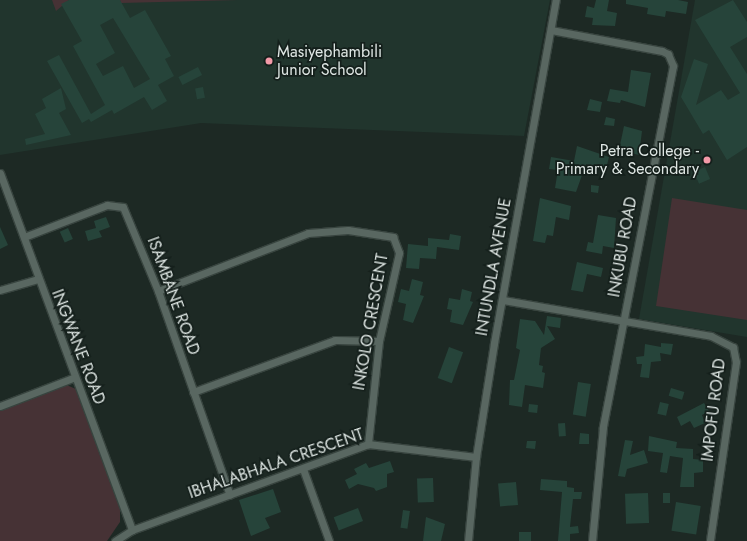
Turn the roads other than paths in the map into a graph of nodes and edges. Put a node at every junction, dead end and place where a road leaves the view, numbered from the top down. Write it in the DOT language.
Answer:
graph roads {
  1 [pos="556,0"];
  2 [pos="551,30"];
  3 [pos="1,177"];
  4 [pos="24,237"];
  5 [pos="38,279"];
  6 [pos="0,290"];
  7 [pos="158,291"];
  8 [pos="503,300"];
  9 [pos="624,319"];
  10 [pos="379,341"];
  11 [pos="75,377"];
  12 [pos="193,392"];
  13 [pos="0,406"];
  14 [pos="368,444"];
  15 [pos="476,457"];
  16 [pos="303,469"];
  17 [pos="230,495"];
  18 [pos="132,530"];
  19 [pos="115,541"];
  20 [pos="329,541"];
  21 [pos="468,541"];
  22 [pos="592,541"];
  23 [pos="710,541"];
  1 -- 2 [label="street, INTUNDLA AVENUE"];
  2 -- 8 [label="street, INTUNDLA AVENUE"];
  2 -- 9 [label="street, INKUBU ROAD"];
  3 -- 4 [label="street, INGWANE ROAD"];
  4 -- 5 [label="street, INGWANE ROAD"];
  4 -- 7 [label="street, ISAMBANE ROAD"];
  5 -- 6 [label="street"];
  5 -- 11 [label="street, INGWANE ROAD"];
  7 -- 10 [label="street, INKOLO CRESCENT"];
  7 -- 12 [label="street, ISAMBANE ROAD"];
  8 -- 9 [label="street"];
  8 -- 15 [label="street, INTUNDLA AVENUE"];
  9 -- 22 [label="street, INKUBU ROAD"];
  9 -- 23 [label="street, IMPOFU ROAD"];
  10 -- 12 [label="street"];
  10 -- 14 [label="street, INKOLO CRESCENT"];
  11 -- 13 [label="street"];
  11 -- 18 [label="street, INGWANE ROAD"];
  12 -- 17 [label="street, ISAMBANE ROAD"];
  14 -- 15 [label="street, IBHALABHALA CRESCENT"];
  14 -- 16 [label="street, IBHALABHALA CRESCENT"];
  15 -- 21 [label="street, INTUNDLA AVENUE"];
  16 -- 17 [label="street, IBHALABHALA CRESCENT"];
  16 -- 20 [label="street"];
  17 -- 18 [label="street, IBHALABHALA CRESCENT"];
  18 -- 19 [label="street, IBHALABHALA CRESCENT"];
}
